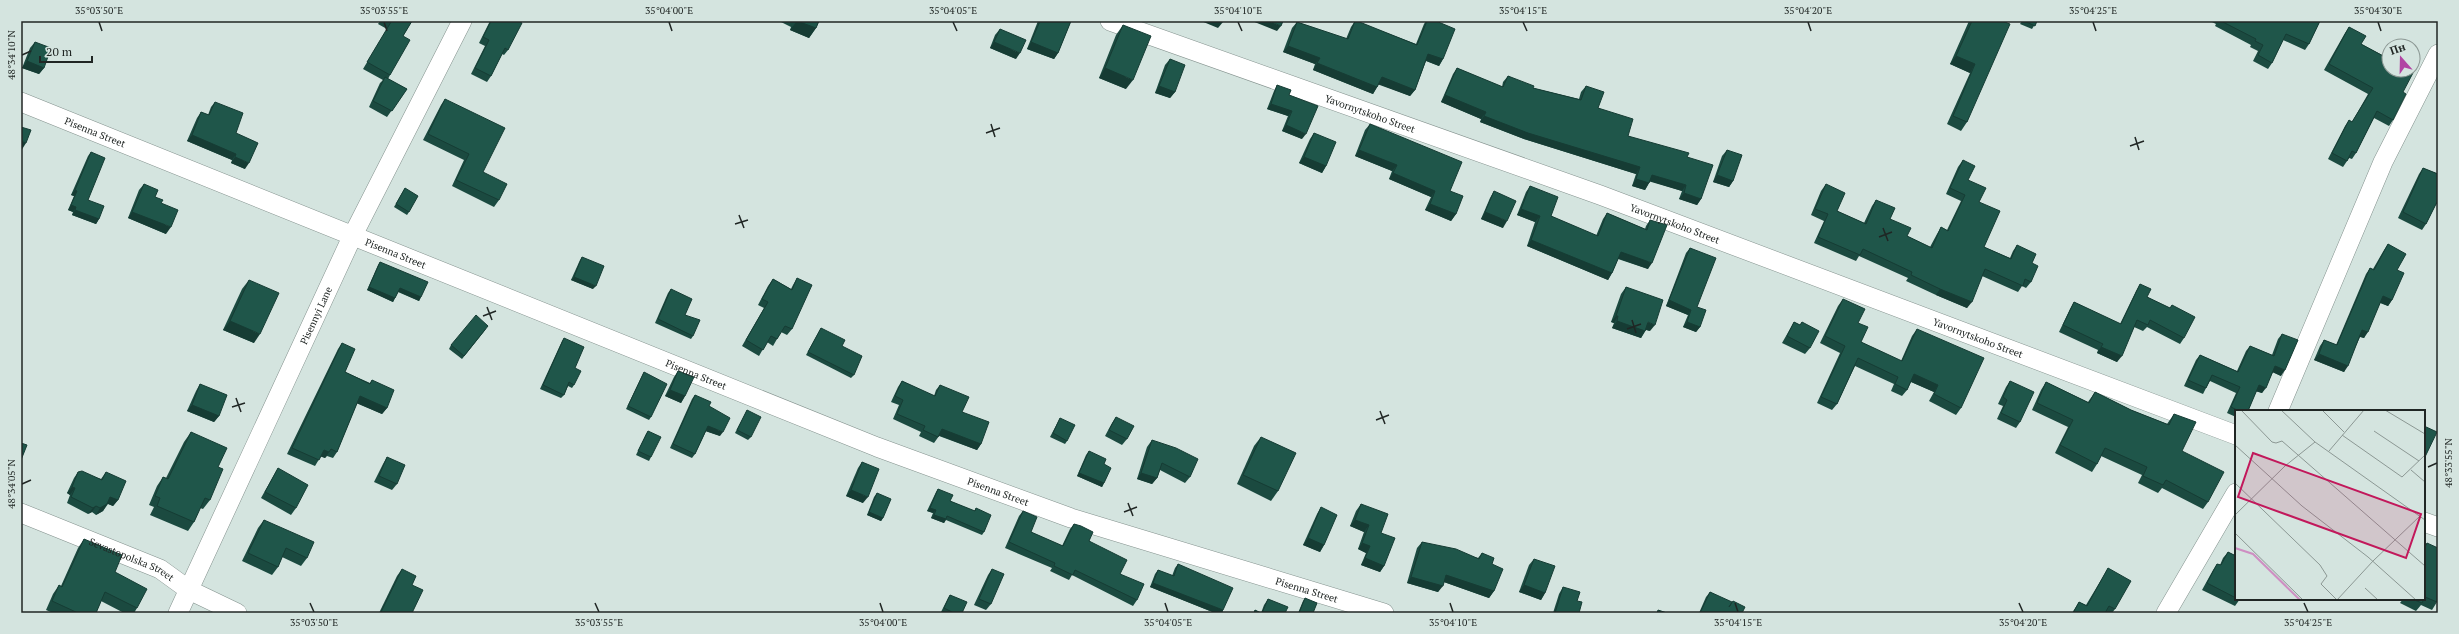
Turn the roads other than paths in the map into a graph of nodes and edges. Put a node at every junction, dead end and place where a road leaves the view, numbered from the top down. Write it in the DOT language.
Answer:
graph roads {
  1 [pos="462,21"];
  2 [pos="1110,21"];
  3 [pos="2438,54"];
  4 [pos="21,102"];
  5 [pos="352,237"];
  6 [pos="2278,410"];
  7 [pos="2235,435"];
  8 [pos="2235,495"];
  9 [pos="21,513"];
  10 [pos="2425,522"];
  11 [pos="2438,527"];
  12 [pos="189,590"];
  13 [pos="178,613"];
  14 [pos="237,613"];
  15 [pos="1384,613"];
  16 [pos="2166,613"];
  1 -- 5 [label="street, Pisennyi Lane"];
  2 -- 7 [label="street, Yavornytskoho Street"];
  3 -- 6 [label="street"];
  4 -- 5 [label="street, Pisenna Street"];
  5 -- 12 [label="street, Pisennyi Lane"];
  5 -- 15 [label="street, Pisenna Street"];
  8 -- 16 [label="street"];
  9 -- 12 [label="street, Sevastopolska Street"];
  10 -- 11 [label="street"];
  12 -- 13 [label="street, Pisennyi Lane"];
  12 -- 14 [label="street, Sevastopolska Street"];
}
